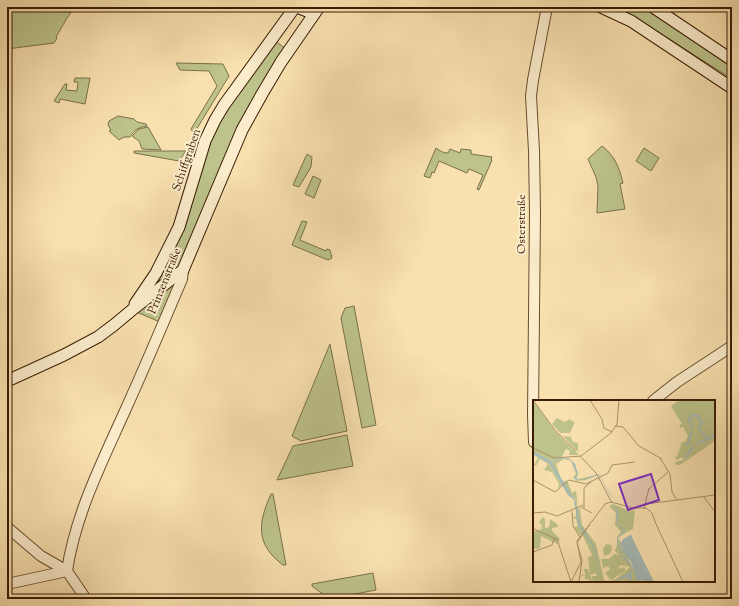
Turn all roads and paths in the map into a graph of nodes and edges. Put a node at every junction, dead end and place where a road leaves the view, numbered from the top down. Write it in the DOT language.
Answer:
graph roads {
  1 [pos="296,7"];
  2 [pos="547,7"];
  3 [pos="601,7"];
  4 [pos="653,7"];
  5 [pos="317,10"];
  6 [pos="732,60"];
  7 [pos="732,88"];
  8 [pos="183,270"];
  9 [pos="132,310"];
  10 [pos="732,346"];
  11 [pos="7,381"];
  12 [pos="533,400"];
  13 [pos="654,400"];
  14 [pos="7,527"];
  15 [pos="67,571"];
  16 [pos="7,584"];
  17 [pos="86,599"];
  1 -- 5 [label="main road"];
  1 -- 9 [label="main road, Schiffgraben"];
  2 -- 12 [label="street, Osterstraße"];
  3 -- 7 [label="main road"];
  4 -- 6 [label="main road"];
  5 -- 8 [label="main road, Prinzenstraße"];
  8 -- 9 [label="main road, Schiffgraben"];
  8 -- 15 [label="street, Prinzenstraße"];
  9 -- 11 [label="main road, Schiffgraben"];
  10 -- 13 [label="street"];
  14 -- 15 [label="street"];
  15 -- 16 [label="street"];
  15 -- 17 [label="street"];
}
